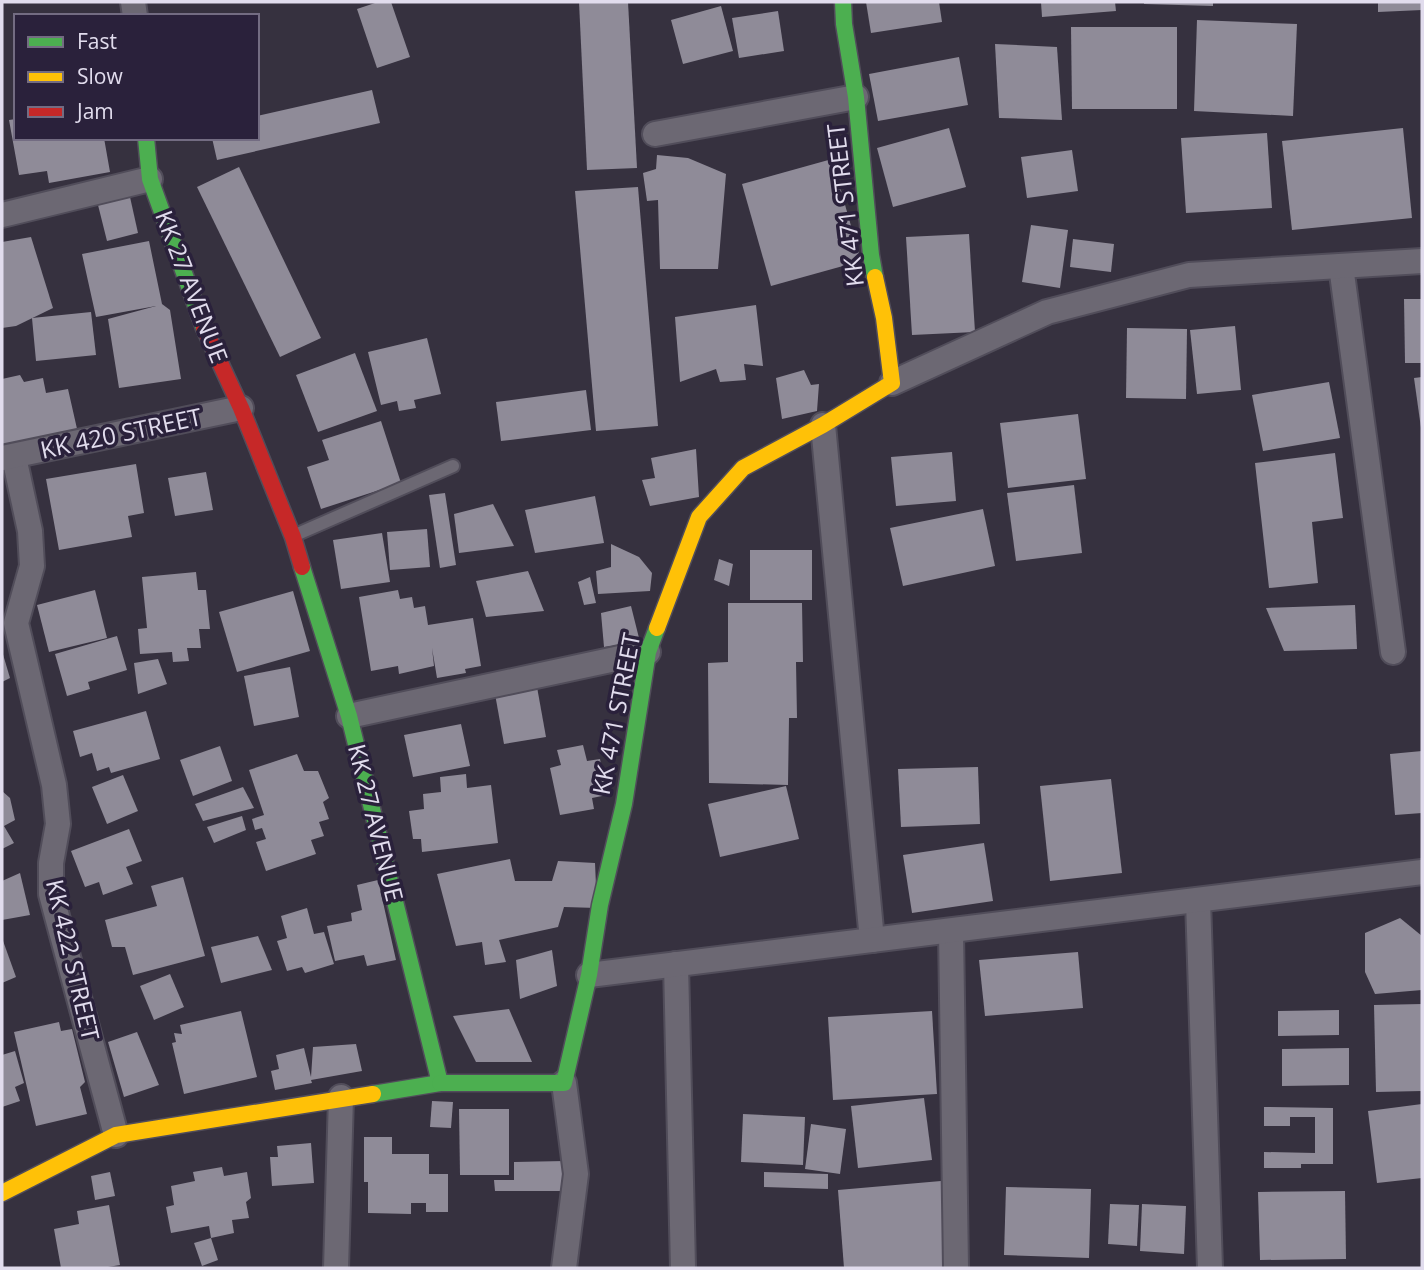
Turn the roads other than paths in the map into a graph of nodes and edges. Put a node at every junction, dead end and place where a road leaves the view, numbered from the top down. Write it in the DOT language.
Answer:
graph roads {
  1 [pos="844,2"];
  2 [pos="856,97"];
  3 [pos="655,134"];
  4 [pos="146,140"];
  5 [pos="150,179"];
  6 [pos="2,215"];
  7 [pos="1422,261"];
  8 [pos="1342,266"];
  9 [pos="892,383"];
  10 [pos="240,408"];
  11 [pos="823,425"];
  12 [pos="8,458"];
  13 [pos="453,466"];
  14 [pos="293,537"];
  15 [pos="648,652"];
  16 [pos="1393,652"];
  17 [pos="349,716"];
  18 [pos="1422,872"];
  19 [pos="1198,900"];
  20 [pos="951,931"];
  21 [pos="872,940"];
  22 [pos="677,964"];
  23 [pos="589,975"];
  24 [pos="440,1083"];
  25 [pos="564,1083"];
  26 [pos="341,1097"];
  27 [pos="116,1135"];
  28 [pos="2,1193"];
  29 [pos="336,1268"];
  30 [pos="565,1268"];
  31 [pos="683,1268"];
  32 [pos="956,1268"];
  33 [pos="1210,1268"];
  1 -- 2 [label="street, KK 471 STREET"];
  2 -- 3 [label="street"];
  2 -- 9 [label="street, KK 471 STREET"];
  4 -- 5 [label="street, KK 27 AVENUE"];
  5 -- 6 [label="street"];
  5 -- 10 [label="street, KK 27 AVENUE"];
  7 -- 8 [label="street"];
  8 -- 9 [label="street"];
  8 -- 16 [label="street"];
  9 -- 11 [label="street, KK 471 STREET"];
  10 -- 12 [label="street, KK 420 STREET"];
  10 -- 14 [label="street, KK 27 AVENUE"];
  11 -- 15 [label="street, KK 471 STREET"];
  11 -- 21 [label="street"];
  12 -- 27 [label="street, KK 422 STREET"];
  13 -- 14 [label="lane"];
  14 -- 17 [label="street, KK 27 AVENUE"];
  15 -- 17 [label="street"];
  15 -- 23 [label="street, KK 471 STREET"];
  17 -- 24 [label="street, KK 27 AVENUE"];
  18 -- 19 [label="street"];
  19 -- 20 [label="street"];
  19 -- 33 [label="street"];
  20 -- 21 [label="street"];
  20 -- 32 [label="street"];
  21 -- 22 [label="street"];
  22 -- 23 [label="street"];
  22 -- 31 [label="street"];
  23 -- 25 [label="street, KK 471 STREET"];
  24 -- 25 [label="street"];
  24 -- 26 [label="street"];
  25 -- 30 [label="street"];
  26 -- 27 [label="street"];
  26 -- 29 [label="street"];
  27 -- 28 [label="street"];
}
